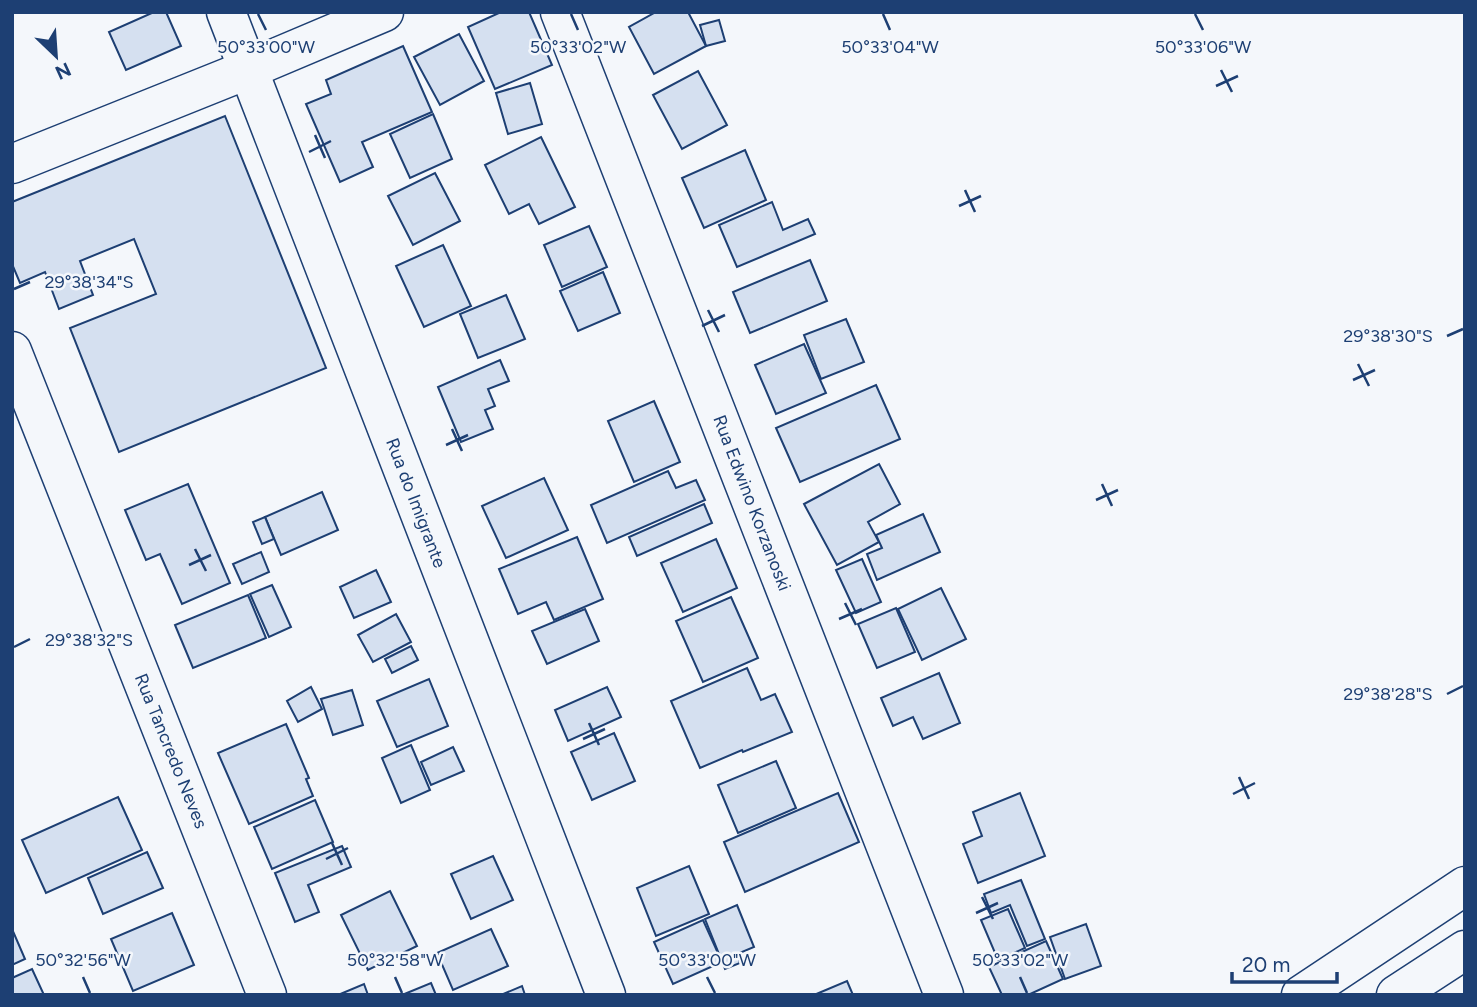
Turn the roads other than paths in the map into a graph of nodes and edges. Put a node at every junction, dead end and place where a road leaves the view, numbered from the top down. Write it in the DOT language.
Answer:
graph roads {
  1 [pos="226,12"];
  2 [pos="384,12"];
  3 [pos="560,12"];
  4 [pos="249,69"];
  5 [pos="12,164"];
  6 [pos="12,351"];
  7 [pos="1465,886"];
  8 [pos="1465,950"];
  9 [pos="267,995"];
  10 [pos="606,995"];
  11 [pos="944,995"];
  12 [pos="1301,995"];
  13 [pos="1396,995"];
  1 -- 4 [label="street, Rua do Imigrante"];
  2 -- 4 [label="street"];
  3 -- 11 [label="street, Rua Edwino Korzanoski"];
  4 -- 5 [label="street"];
  4 -- 10 [label="street, Rua do Imigrante"];
  6 -- 9 [label="street, Rua Tancredo Neves"];
  7 -- 12 [label="street"];
  8 -- 13 [label="street"];
}
